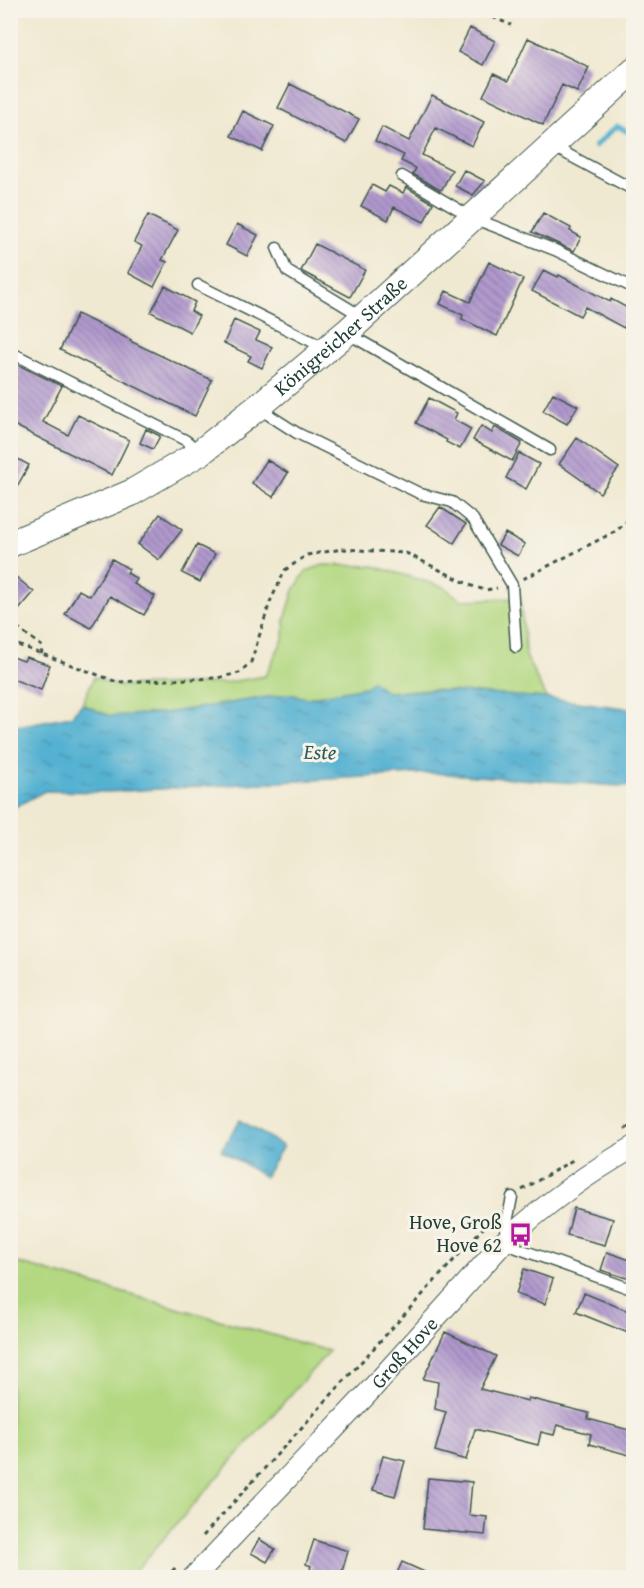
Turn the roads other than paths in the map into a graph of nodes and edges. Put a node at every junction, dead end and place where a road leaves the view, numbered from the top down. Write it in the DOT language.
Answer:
graph roads {
  1 [pos="633,70"];
  2 [pos="552,146"];
  3 [pos="402,176"];
  4 [pos="633,190"];
  5 [pos="473,218"];
  6 [pos="277,248"];
  7 [pos="198,285"];
  8 [pos="633,288"];
  9 [pos="355,325"];
  10 [pos="327,349"];
  11 [pos="10,352"];
  12 [pos="258,407"];
  13 [pos="550,450"];
  14 [pos="201,452"];
  15 [pos="10,544"];
  16 [pos="516,647"];
  17 [pos="633,1147"];
  18 [pos="512,1197"];
  19 [pos="503,1243"];
  20 [pos="633,1290"];
  21 [pos="193,1578"];
  1 -- 2 [label="street, Königreicher Straße"];
  2 -- 4 [label="lane"];
  2 -- 5 [label="street, Königreicher Straße"];
  3 -- 5 [label="lane"];
  5 -- 8 [label="lane"];
  5 -- 9 [label="street, Königreicher Straße"];
  6 -- 9 [label="lane"];
  7 -- 10 [label="lane"];
  9 -- 10 [label="street, Königreicher Straße"];
  9 -- 13 [label="lane"];
  10 -- 12 [label="street, Königreicher Straße"];
  11 -- 14 [label="lane"];
  12 -- 14 [label="street, Königreicher Straße"];
  12 -- 16 [label="lane"];
  14 -- 15 [label="street, Königreicher Straße"];
  17 -- 19 [label="street, Groß Hove"];
  18 -- 19 [label="lane"];
  19 -- 20 [label="lane"];
  19 -- 21 [label="street, Groß Hove"];
}
